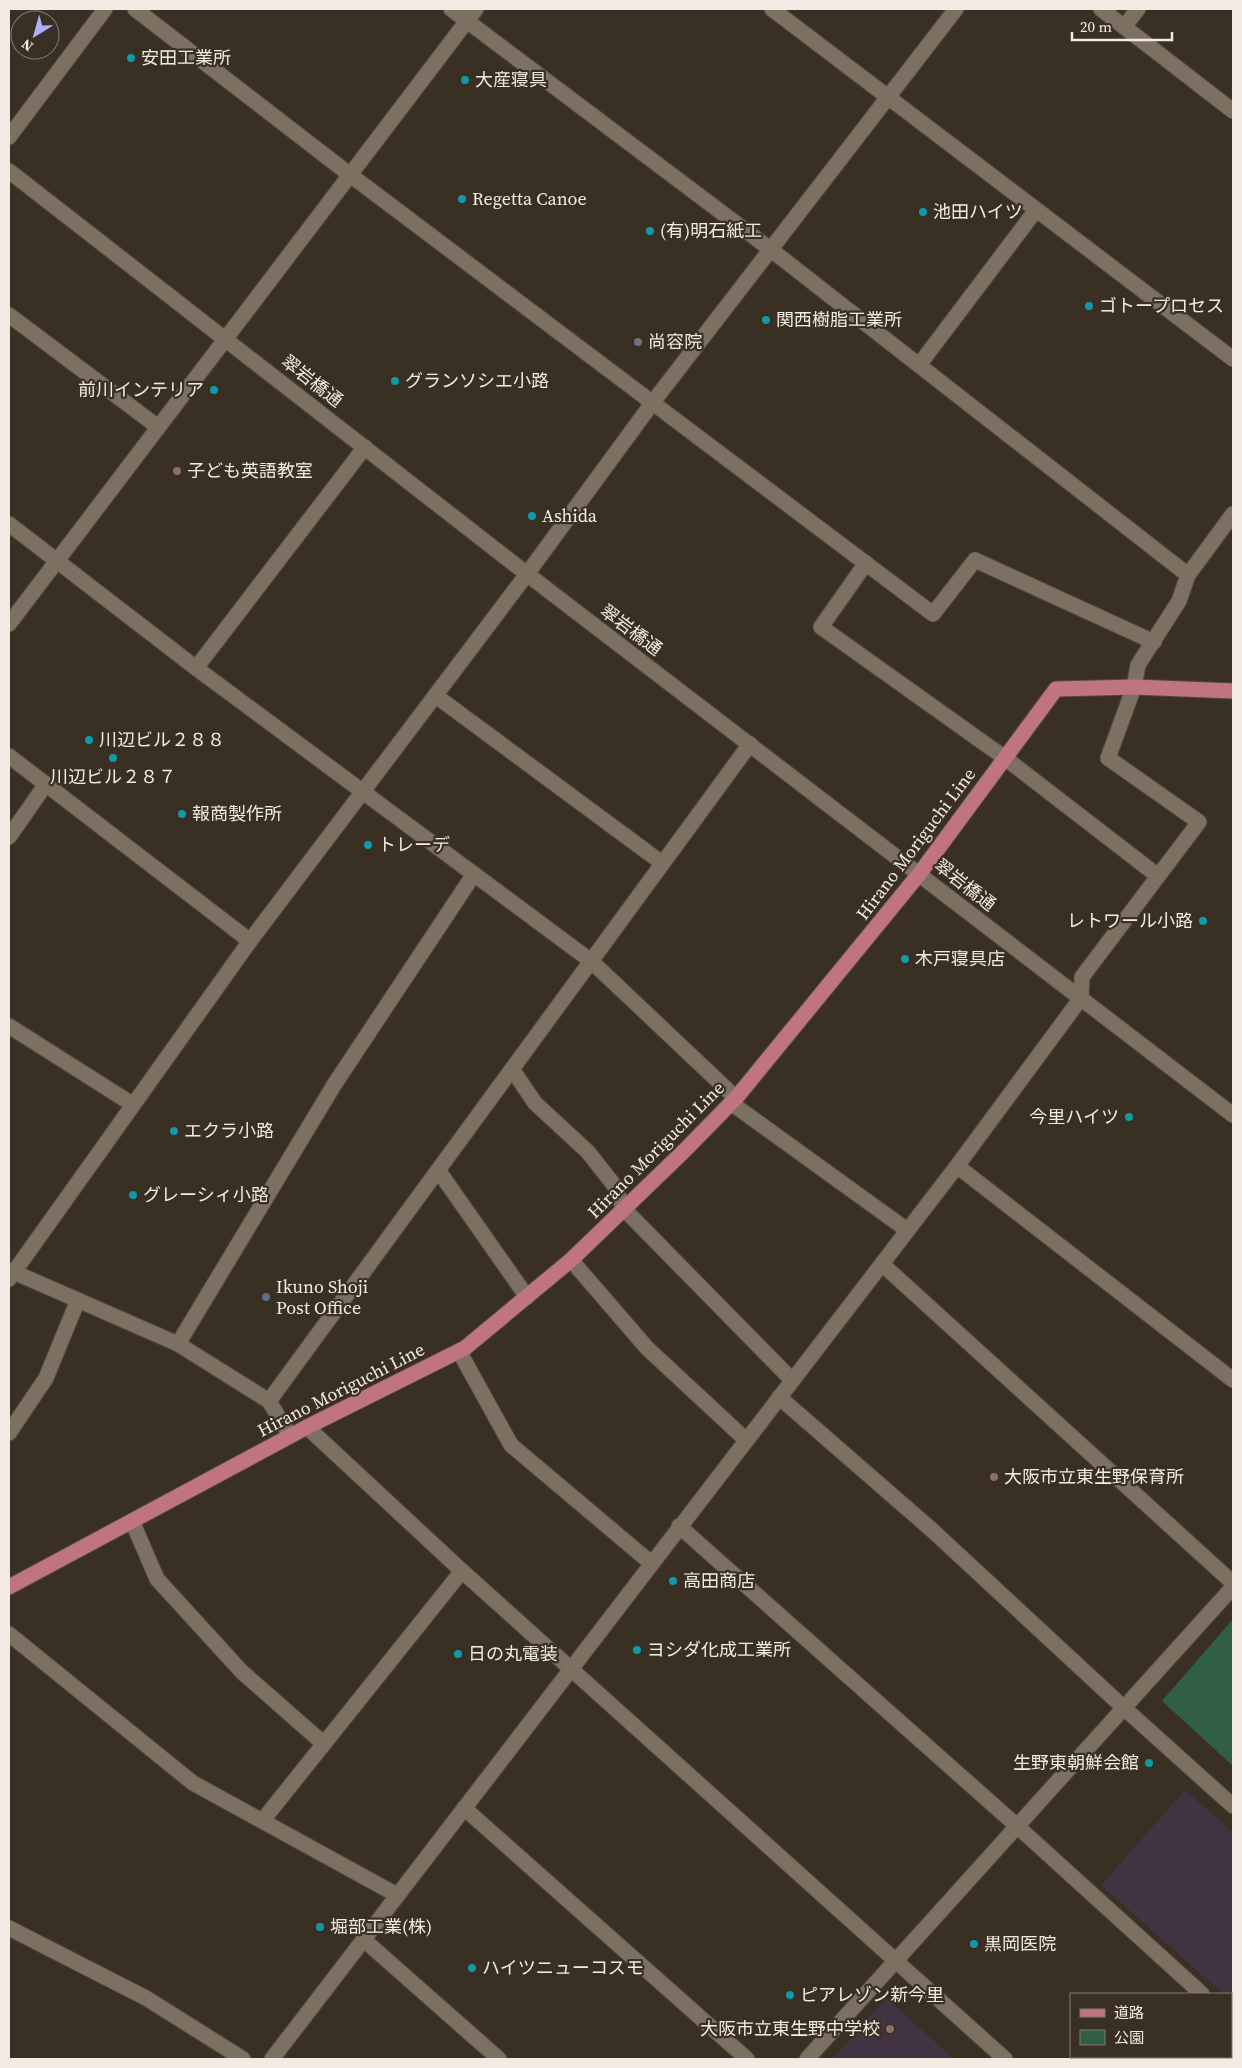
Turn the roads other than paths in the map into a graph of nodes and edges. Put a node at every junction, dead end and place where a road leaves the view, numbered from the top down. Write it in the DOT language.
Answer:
graph roads {
  1 [pos="105,9"];
  2 [pos="135,9"];
  3 [pos="451,9"];
  4 [pos="772,9"];
  5 [pos="956,9"];
  6 [pos="1100,9"];
  7 [pos="1138,9"];
  8 [pos="471,15"];
  9 [pos="1124,26"];
  10 [pos="888,98"];
  11 [pos="1233,111"];
  12 [pos="9,138"];
  13 [pos="9,171"];
  14 [pos="349,174"];
  15 [pos="1036,210"];
  16 [pos="770,249"];
  17 [pos="9,315"];
  18 [pos="226,337"];
  19 [pos="1233,359"];
  20 [pos="919,365"];
  21 [pos="653,402"];
  22 [pos="158,427"];
  23 [pos="365,447"];
  24 [pos="1233,514"];
  25 [pos="9,524"];
  26 [pos="58,562"];
  27 [pos="866,563"];
  28 [pos="527,574"];
  29 [pos="1188,575"];
  30 [pos="9,624"];
  31 [pos="1154,642"];
  32 [pos="196,668"];
  33 [pos="1134,687"];
  34 [pos="1233,691"];
  35 [pos="436,696"];
  36 [pos="750,744"];
  37 [pos="9,756"];
  38 [pos="1005,758"];
  39 [pos="46,784"];
  40 [pos="364,792"];
  41 [pos="9,837"];
  42 [pos="662,863"];
  43 [pos="920,873"];
  44 [pos="474,874"];
  45 [pos="1158,876"];
  46 [pos="250,941"];
  47 [pos="590,961"];
  48 [pos="1081,998"];
  49 [pos="9,1026"];
  50 [pos="512,1069"];
  51 [pos="734,1100"];
  52 [pos="132,1104"];
  53 [pos="1233,1115"];
  54 [pos="957,1166"];
  55 [pos="438,1170"];
  56 [pos="624,1209"];
  57 [pos="907,1230"];
  58 [pos="571,1260"];
  59 [pos="882,1264"];
  60 [pos="10,1274"];
  61 [pos="527,1297"];
  62 [pos="78,1300"];
  63 [pos="178,1344"];
  64 [pos="459,1351"];
  65 [pos="792,1380"];
  66 [pos="1233,1380"];
  67 [pos="779,1397"];
  68 [pos="269,1401"];
  69 [pos="307,1427"];
  70 [pos="9,1433"];
  71 [pos="290,1436"];
  72 [pos="746,1440"];
  73 [pos="132,1521"];
  74 [pos="679,1526"];
  75 [pos="651,1563"];
  76 [pos="462,1571"];
  77 [pos="1233,1583"];
  78 [pos="9,1587"];
  79 [pos="1233,1587"];
  80 [pos="9,1634"];
  81 [pos="573,1668"];
  82 [pos="1124,1708"];
  83 [pos="324,1744"];
  84 [pos="1233,1806"];
  85 [pos="464,1808"];
  86 [pos="263,1820"];
  87 [pos="1017,1826"];
  88 [pos="397,1895"];
  89 [pos="9,1928"];
  90 [pos="363,1939"];
  91 [pos="893,1961"];
  92 [pos="1201,1993"];
  93 [pos="243,2059"];
  94 [pos="272,2059"];
  95 [pos="499,2059"];
  96 [pos="748,2059"];
  97 [pos="807,2059"];
  98 [pos="1005,2059"];
  1 -- 12 [label="street"];
  2 -- 14 [label="street"];
  3 -- 8 [label="street"];
  4 -- 10 [label="street"];
  5 -- 10 [label="street"];
  6 -- 9 [label="street"];
  7 -- 9 [label="street"];
  8 -- 14 [label="street"];
  8 -- 16 [label="street"];
  9 -- 11 [label="street"];
  10 -- 15 [label="street"];
  10 -- 16 [label="street"];
  13 -- 18 [label="street, 翠岩橋通"];
  14 -- 18 [label="street"];
  14 -- 21 [label="street"];
  15 -- 19 [label="street"];
  15 -- 20 [label="street"];
  16 -- 20 [label="street"];
  16 -- 21 [label="street"];
  17 -- 22 [label="street"];
  18 -- 22 [label="street"];
  18 -- 23 [label="street, 翠岩橋通"];
  20 -- 29 [label="street"];
  21 -- 27 [label="street"];
  21 -- 28 [label="street"];
  22 -- 26 [label="street"];
  23 -- 28 [label="street, 翠岩橋通"];
  23 -- 32 [label="street"];
  24 -- 29 [label="street"];
  25 -- 26 [label="street"];
  26 -- 30 [label="street"];
  26 -- 32 [label="street"];
  27 -- 31 [label="street"];
  27 -- 38 [label="street"];
  28 -- 35 [label="street"];
  28 -- 36 [label="street, 翠岩橋通"];
  29 -- 31 [label="street"];
  31 -- 33 [label="street"];
  32 -- 40 [label="street"];
  33 -- 34 [label="main road, Hirano Moriguchi Line"];
  33 -- 38 [label="main road, Hirano Moriguchi Line"];
  33 -- 45 [label="street"];
  35 -- 40 [label="street"];
  35 -- 42 [label="street"];
  36 -- 42 [label="street"];
  36 -- 43 [label="street, 翠岩橋通"];
  37 -- 39 [label="street"];
  38 -- 43 [label="main road, Hirano Moriguchi Line"];
  38 -- 45 [label="street"];
  39 -- 41 [label="street"];
  39 -- 46 [label="street"];
  40 -- 44 [label="street"];
  40 -- 46 [label="street"];
  42 -- 47 [label="street"];
  43 -- 48 [label="street, 翠岩橋通"];
  43 -- 51 [label="main road, Hirano Moriguchi Line"];
  44 -- 47 [label="street"];
  44 -- 63 [label="street"];
  45 -- 48 [label="street"];
  46 -- 52 [label="street"];
  47 -- 50 [label="street"];
  47 -- 51 [label="street"];
  48 -- 53 [label="street, 翠岩橋通"];
  48 -- 54 [label="street"];
  49 -- 52 [label="street"];
  50 -- 55 [label="street"];
  50 -- 56 [label="street"];
  51 -- 56 [label="main road, Hirano Moriguchi Line"];
  51 -- 57 [label="street"];
  52 -- 60 [label="street"];
  54 -- 57 [label="street"];
  54 -- 66 [label="street"];
  55 -- 61 [label="street"];
  55 -- 68 [label="street"];
  56 -- 58 [label="main road, Hirano Moriguchi Line"];
  56 -- 65 [label="street"];
  57 -- 59 [label="street"];
  58 -- 61 [label="main road, Hirano Moriguchi Line"];
  58 -- 72 [label="street"];
  59 -- 65 [label="street"];
  59 -- 77 [label="street"];
  60 -- 62 [label="street"];
  61 -- 64 [label="main road, Hirano Moriguchi Line"];
  62 -- 63 [label="street"];
  62 -- 70 [label="street"];
  63 -- 68 [label="street"];
  64 -- 69 [label="main road, Hirano Moriguchi Line"];
  64 -- 75 [label="street"];
  65 -- 67 [label="street"];
  67 -- 72 [label="street"];
  67 -- 82 [label="street"];
  68 -- 71 [label="street"];
  69 -- 71 [label="main road, Hirano Moriguchi Line"];
  69 -- 76 [label="street"];
  71 -- 73 [label="main road, Hirano Moriguchi Line"];
  72 -- 74 [label="street"];
  73 -- 78 [label="main road, Hirano Moriguchi Line"];
  73 -- 83 [label="street"];
  74 -- 75 [label="street"];
  74 -- 87 [label="street"];
  75 -- 81 [label="street"];
  76 -- 81 [label="street"];
  76 -- 83 [label="street"];
  79 -- 82 [label="street"];
  80 -- 86 [label="street"];
  81 -- 85 [label="street"];
  81 -- 91 [label="street"];
  82 -- 84 [label="street"];
  82 -- 87 [label="street"];
  83 -- 86 [label="street"];
  85 -- 88 [label="street"];
  85 -- 96 [label="street"];
  86 -- 88 [label="street"];
  87 -- 91 [label="street"];
  87 -- 92 [label="street"];
  88 -- 90 [label="street"];
  89 -- 93 [label="street"];
  90 -- 94 [label="street"];
  90 -- 95 [label="street"];
  91 -- 97 [label="street"];
  91 -- 98 [label="street"];
}
